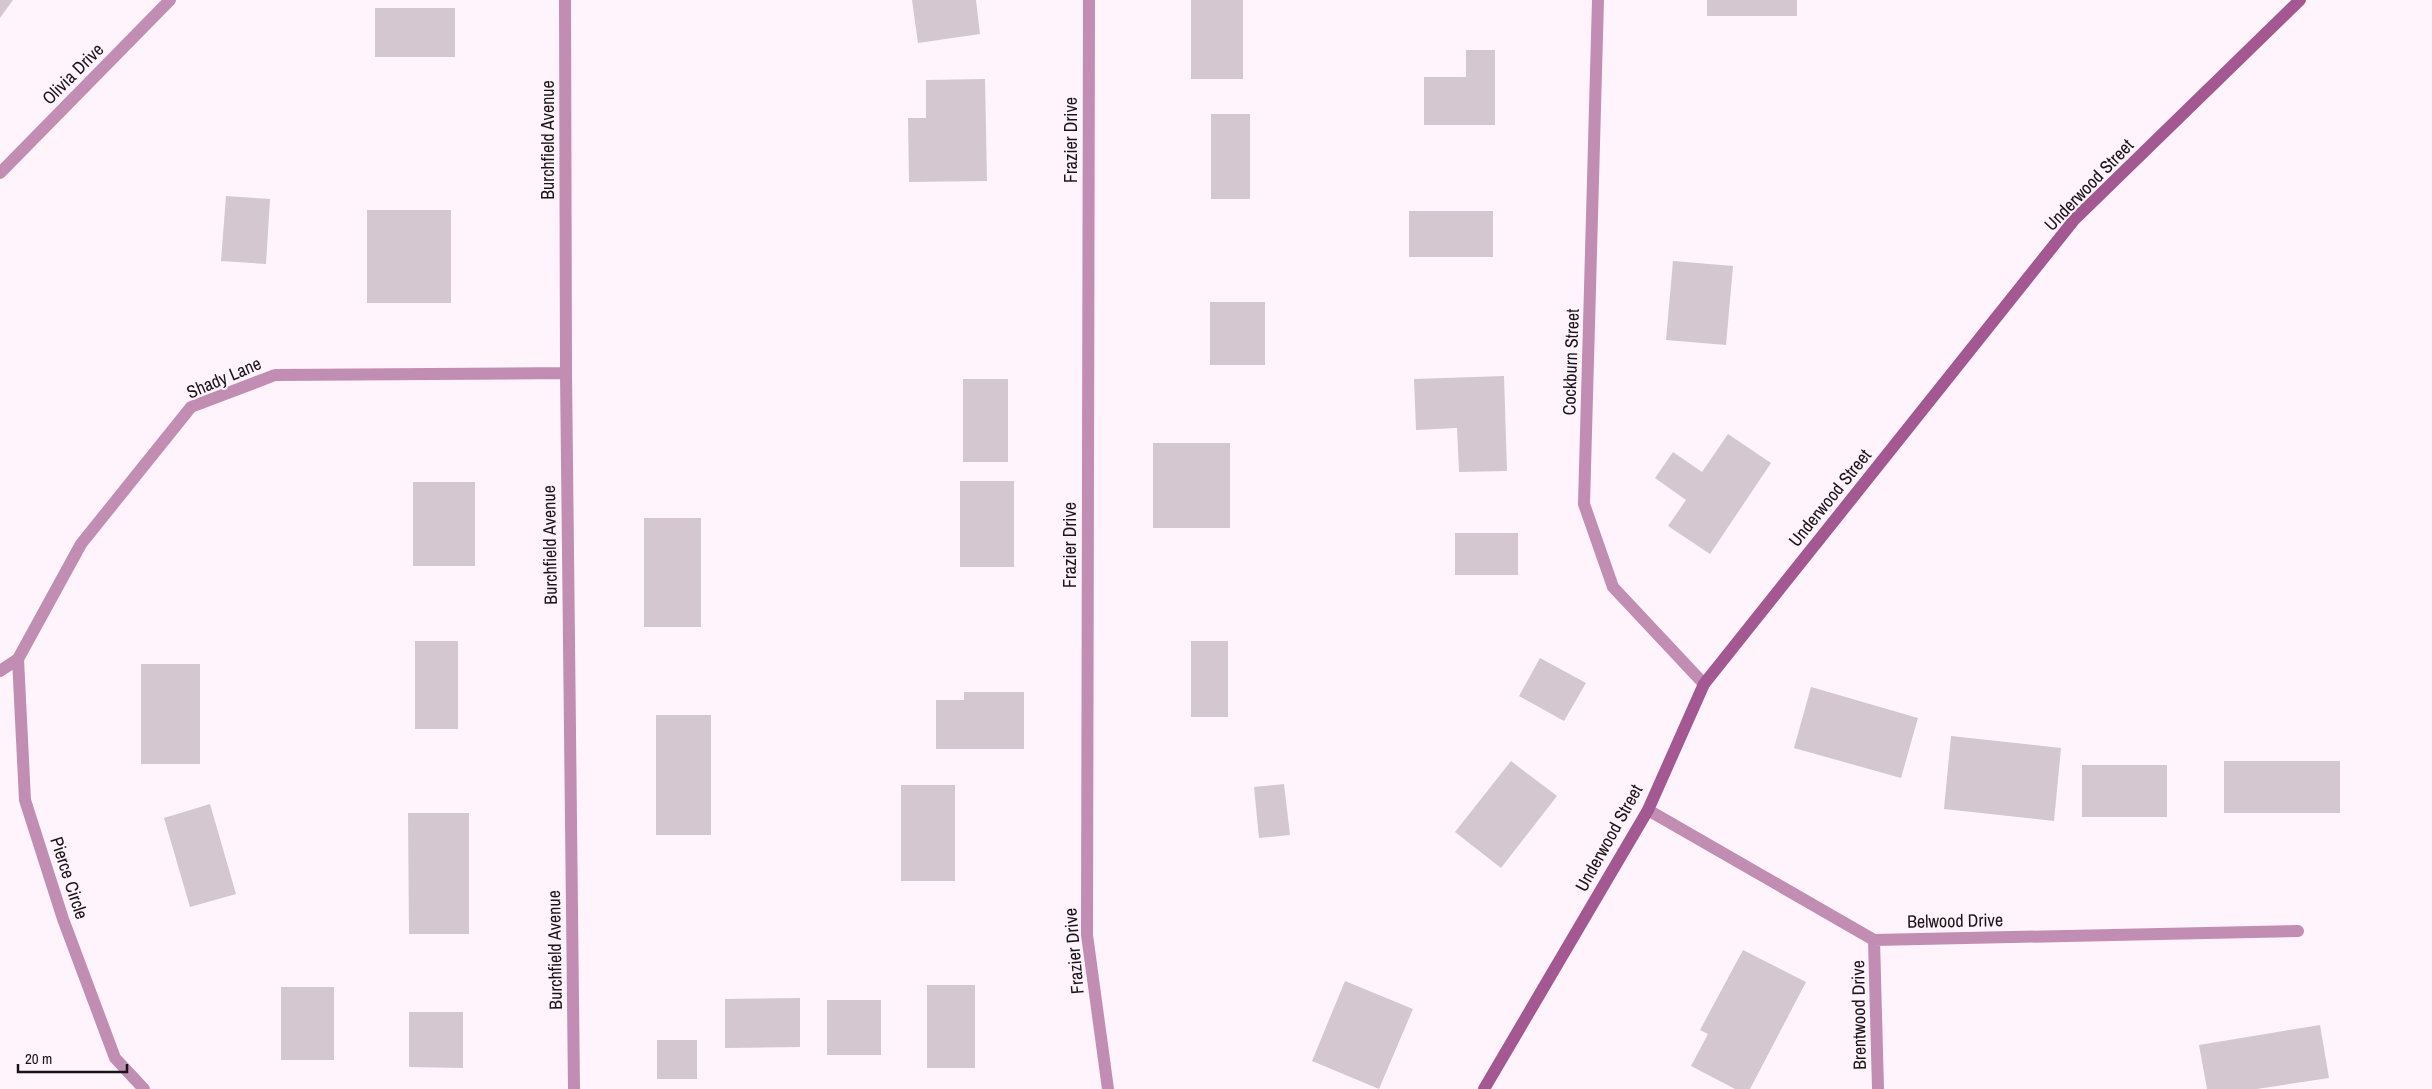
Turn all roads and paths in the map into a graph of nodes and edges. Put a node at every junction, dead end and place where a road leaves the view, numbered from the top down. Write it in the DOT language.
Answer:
graph roads {
  1 [pos="170,0"];
  2 [pos="565,0"];
  3 [pos="1088,0"];
  4 [pos="1598,0"];
  5 [pos="2300,0"];
  6 [pos="0,174"];
  7 [pos="566,373"];
  8 [pos="18,659"];
  9 [pos="0,671"];
  10 [pos="1704,684"];
  11 [pos="1648,810"];
  12 [pos="2298,931"];
  13 [pos="1874,940"];
  14 [pos="144,1089"];
  15 [pos="574,1089"];
  16 [pos="1108,1089"];
  17 [pos="1484,1089"];
  18 [pos="1878,1089"];
  1 -- 6 [label="street, Olivia Drive"];
  2 -- 7 [label="street, Burchfield Avenue"];
  3 -- 16 [label="street, Frazier Drive"];
  4 -- 10 [label="street, Cockburn Street"];
  5 -- 10 [label="street, Underwood Street"];
  7 -- 8 [label="street, Shady Lane"];
  7 -- 15 [label="street, Burchfield Avenue"];
  8 -- 9 [label="street, Shady Lane"];
  8 -- 14 [label="street, Pierce Circle"];
  10 -- 11 [label="street, Underwood Street"];
  11 -- 13 [label="street"];
  11 -- 17 [label="street, Underwood Street"];
  12 -- 13 [label="street, Belwood Drive"];
  13 -- 18 [label="street, Brentwood Drive"];
}
